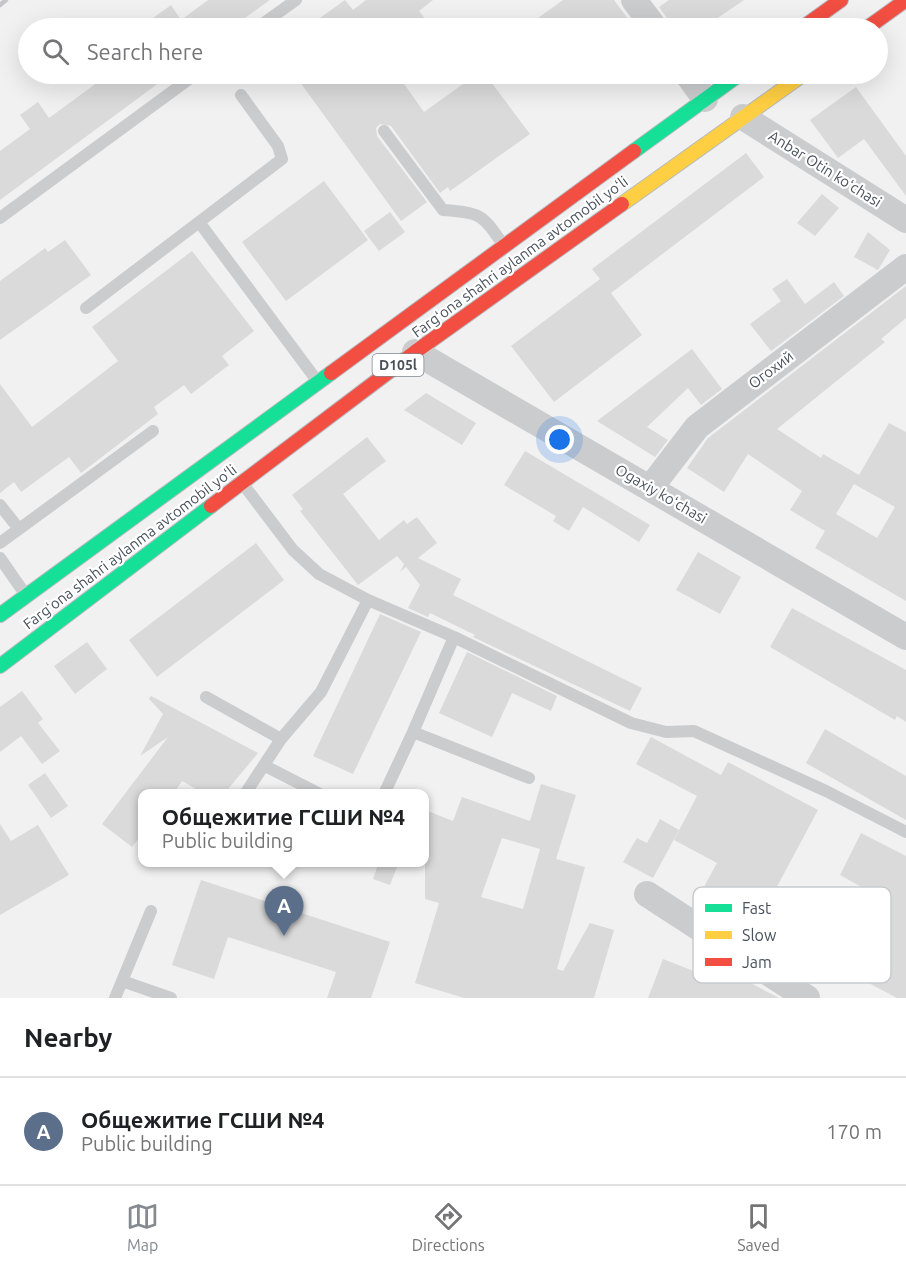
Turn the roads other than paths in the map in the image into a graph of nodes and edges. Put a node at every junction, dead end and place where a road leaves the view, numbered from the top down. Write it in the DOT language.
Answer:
graph roads {
  1 [pos="296,0"];
  2 [pos="634,0"];
  3 [pos="841,0"];
  4 [pos="906,0"];
  5 [pos="271,18"];
  6 [pos="648,18"];
  7 [pos="816,18"];
  8 [pos="881,18"];
  9 [pos="182,84"];
  10 [pos="694,84"];
  11 [pos="726,84"];
  12 [pos="790,84"];
  13 [pos="241,95"];
  14 [pos="705,99"];
  15 [pos="743,117"];
  16 [pos="384,131"];
  17 [pos="0,218"];
  18 [pos="906,220"];
  19 [pos="199,222"];
  20 [pos="504,246"];
  21 [pos="906,267"];
  22 [pos="86,308"];
  23 [pos="415,352"];
  24 [pos="318,382"];
  25 [pos="153,431"];
  26 [pos="243,483"];
  27 [pos="651,488"];
  28 [pos="0,505"];
  29 [pos="19,529"];
  30 [pos="0,543"];
  31 [pos="0,558"];
  32 [pos="26,595"];
  33 [pos="368,600"];
  34 [pos="0,615"];
  35 [pos="454,637"];
  36 [pos="906,637"];
  37 [pos="0,666"];
  38 [pos="206,698"];
  39 [pos="413,732"];
  40 [pos="281,739"];
  41 [pos="265,766"];
  42 [pos="529,778"];
  43 [pos="249,789"];
  44 [pos="310,789"];
  45 [pos="386,789"];
  46 [pos="906,832"];
  47 [pos="647,894"];
  48 [pos="151,911"];
  49 [pos="693,924"];
  50 [pos="122,981"];
  51 [pos="784,983"];
  52 [pos="115,998"];
  53 [pos="171,998"];
  54 [pos="807,998"];
  1 -- 5 [label="lane"];
  2 -- 6 [label="street"];
  3 -- 7 [label="highway"];
  4 -- 8 [label="highway"];
  9 -- 17 [label="lane"];
  10 -- 14 [label="street"];
  11 -- 14 [label="highway, Fargʻona shahri aylanma avtomobil yoʻli / D105l"];
  12 -- 15 [label="highway, Fargʻona shahri aylanma avtomobil yoʻli / D105l"];
  13 -- 19 [label="lane"];
  14 -- 20 [label="highway, Fargʻona shahri aylanma avtomobil yoʻli / D105l"];
  15 -- 18 [label="street, Anbar Otin koʻchasi"];
  15 -- 23 [label="highway, Fargʻona shahri aylanma avtomobil yoʻli / D105l"];
  16 -- 20 [label="lane"];
  19 -- 22 [label="lane"];
  19 -- 24 [label="lane"];
  20 -- 24 [label="highway, Fargʻona shahri aylanma avtomobil yoʻli / D105l"];
  21 -- 27 [label="street, Огохий"];
  23 -- 26 [label="highway, Fargʻona shahri aylanma avtomobil yoʻli / D105l"];
  23 -- 27 [label="street, Ogaxiy koʻchasi"];
  24 -- 32 [label="highway, Fargʻona shahri aylanma avtomobil yoʻli / D105l"];
  25 -- 29 [label="lane"];
  26 -- 33 [label="lane"];
  26 -- 37 [label="highway, Fargʻona shahri aylanma avtomobil yoʻli / D105l"];
  27 -- 36 [label="street, Ogaxiy koʻchasi"];
  28 -- 29 [label="lane"];
  29 -- 30 [label="lane"];
  31 -- 32 [label="lane"];
  32 -- 34 [label="highway, Fargʻona shahri aylanma avtomobil yoʻli / D105l"];
  33 -- 35 [label="lane"];
  33 -- 40 [label="lane"];
  35 -- 39 [label="lane"];
  35 -- 46 [label="lane"];
  38 -- 40 [label="lane"];
  39 -- 42 [label="lane"];
  39 -- 45 [label="lane"];
  40 -- 41 [label="lane"];
  41 -- 43 [label="lane"];
  41 -- 44 [label="lane"];
  47 -- 49 [label="street"];
  48 -- 50 [label="lane"];
  50 -- 52 [label="lane"];
  50 -- 53 [label="lane"];
  51 -- 54 [label="street"];
}
